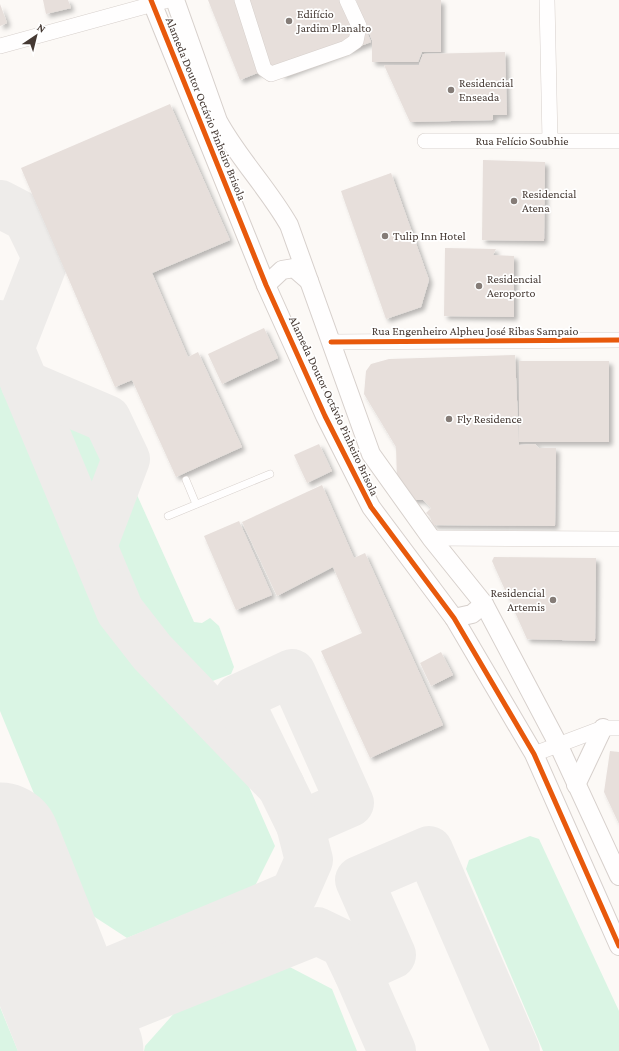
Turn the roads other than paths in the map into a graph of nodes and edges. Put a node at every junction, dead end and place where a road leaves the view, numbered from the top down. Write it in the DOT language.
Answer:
graph roads {
  1 [pos="175,0"];
  2 [pos="242,0"];
  3 [pos="346,0"];
  4 [pos="547,0"];
  5 [pos="158,2"];
  6 [pos="0,46"];
  7 [pos="425,140"];
  8 [pos="619,140"];
  9 [pos="550,141"];
  10 [pos="309,281"];
  11 [pos="266,285"];
  12 [pos="619,340"];
  13 [pos="331,342"];
  14 [pos="270,474"];
  15 [pos="186,480"];
  16 [pos="196,504"];
  17 [pos="168,516"];
  18 [pos="431,538"];
  19 [pos="619,539"];
  20 [pos="484,604"];
  21 [pos="454,618"];
  22 [pos="611,728"];
  23 [pos="558,744"];
  24 [pos="534,754"];
  25 [pos="576,785"];
  26 [pos="619,876"];
  27 [pos="618,941"];
  1 -- 10 [label="street, Alameda Doutor Octávio Pinheiro Brisola"];
  2 -- 3 [label="street"];
  4 -- 9 [label="street"];
  5 -- 6 [label="street"];
  5 -- 11 [label="street, Alameda Doutor Octávio Pinheiro Brisola"];
  7 -- 9 [label="street, Rua Felício Soubhie"];
  8 -- 9 [label="street, Rua Felício Soubhie"];
  10 -- 11 [label="street"];
  10 -- 13 [label="street, Alameda Doutor Octávio Pinheiro Brisola"];
  11 -- 21 [label="street, Alameda Doutor Octávio Pinheiro Brisola"];
  12 -- 13 [label="street, Rua Engenheiro Alpheu José Ribas Sampaio"];
  13 -- 18 [label="street, Alameda Doutor Octávio Pinheiro Brisola"];
  14 -- 16 [label="lane"];
  15 -- 16 [label="lane"];
  16 -- 17 [label="lane"];
  18 -- 19 [label="street"];
  18 -- 20 [label="street, Alameda Doutor Octávio Pinheiro Brisola"];
  20 -- 21 [label="street"];
  20 -- 23 [label="street, Alameda Doutor Octávio Pinheiro Brisola"];
  21 -- 24 [label="street, Alameda Doutor Octávio Pinheiro Brisola"];
  22 -- 23 [label="street"];
  22 -- 25 [label="street"];
  23 -- 24 [label="street"];
  23 -- 25 [label="street, Alameda Doutor Octávio Pinheiro Brisola"];
  24 -- 27 [label="street, Alameda Doutor Octávio Pinheiro Brisola"];
  25 -- 26 [label="street, Alameda Doutor Octávio Pinheiro Brisola"];
}
